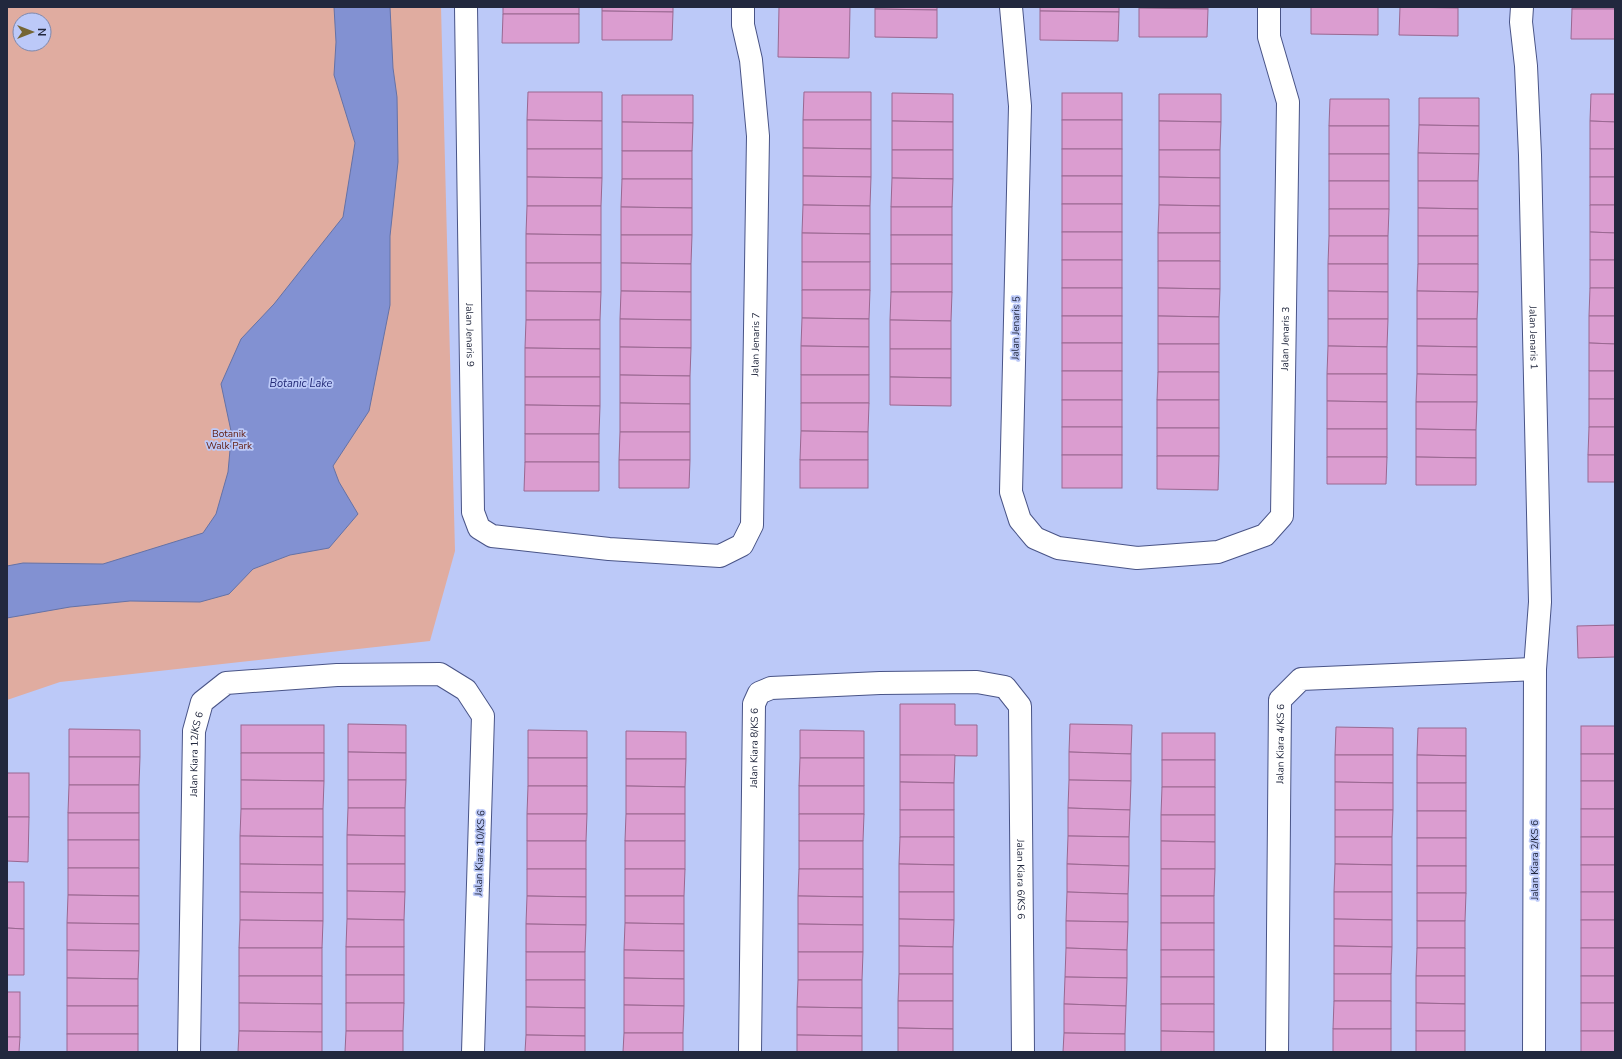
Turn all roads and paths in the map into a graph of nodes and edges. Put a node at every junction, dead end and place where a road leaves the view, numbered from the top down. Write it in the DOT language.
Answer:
graph roads {
  1 [pos="466,7"];
  2 [pos="743,7"];
  3 [pos="1011,7"];
  4 [pos="1269,7"];
  5 [pos="1522,7"];
  6 [pos="609,549"];
  7 [pos="1137,558"];
  8 [pos="1535,669"];
  9 [pos="440,674"];
  10 [pos="1020,706"];
  11 [pos="189,1052"];
  12 [pos="473,1052"];
  13 [pos="750,1052"];
  14 [pos="1023,1052"];
  15 [pos="1277,1052"];
  16 [pos="1534,1052"];
  1 -- 6 [label="street, Jalan Jenaris 9"];
  2 -- 6 [label="street, Jalan Jenaris 7"];
  3 -- 7 [label="street, Jalan Jenaris 5"];
  4 -- 7 [label="street, Jalan Jenaris 3"];
  5 -- 8 [label="street, Jalan Jenaris 1"];
  8 -- 15 [label="street, Jalan Kiara 4/KS 6"];
  8 -- 16 [label="street, Jalan Kiara 2/KS 6"];
  9 -- 11 [label="street, Jalan Kiara 12/KS 6"];
  9 -- 12 [label="street, Jalan Kiara 10/KS 6"];
  10 -- 13 [label="street, Jalan Kiara 8/KS 6"];
  10 -- 14 [label="street, Jalan Kiara 6/KS 6"];
}
